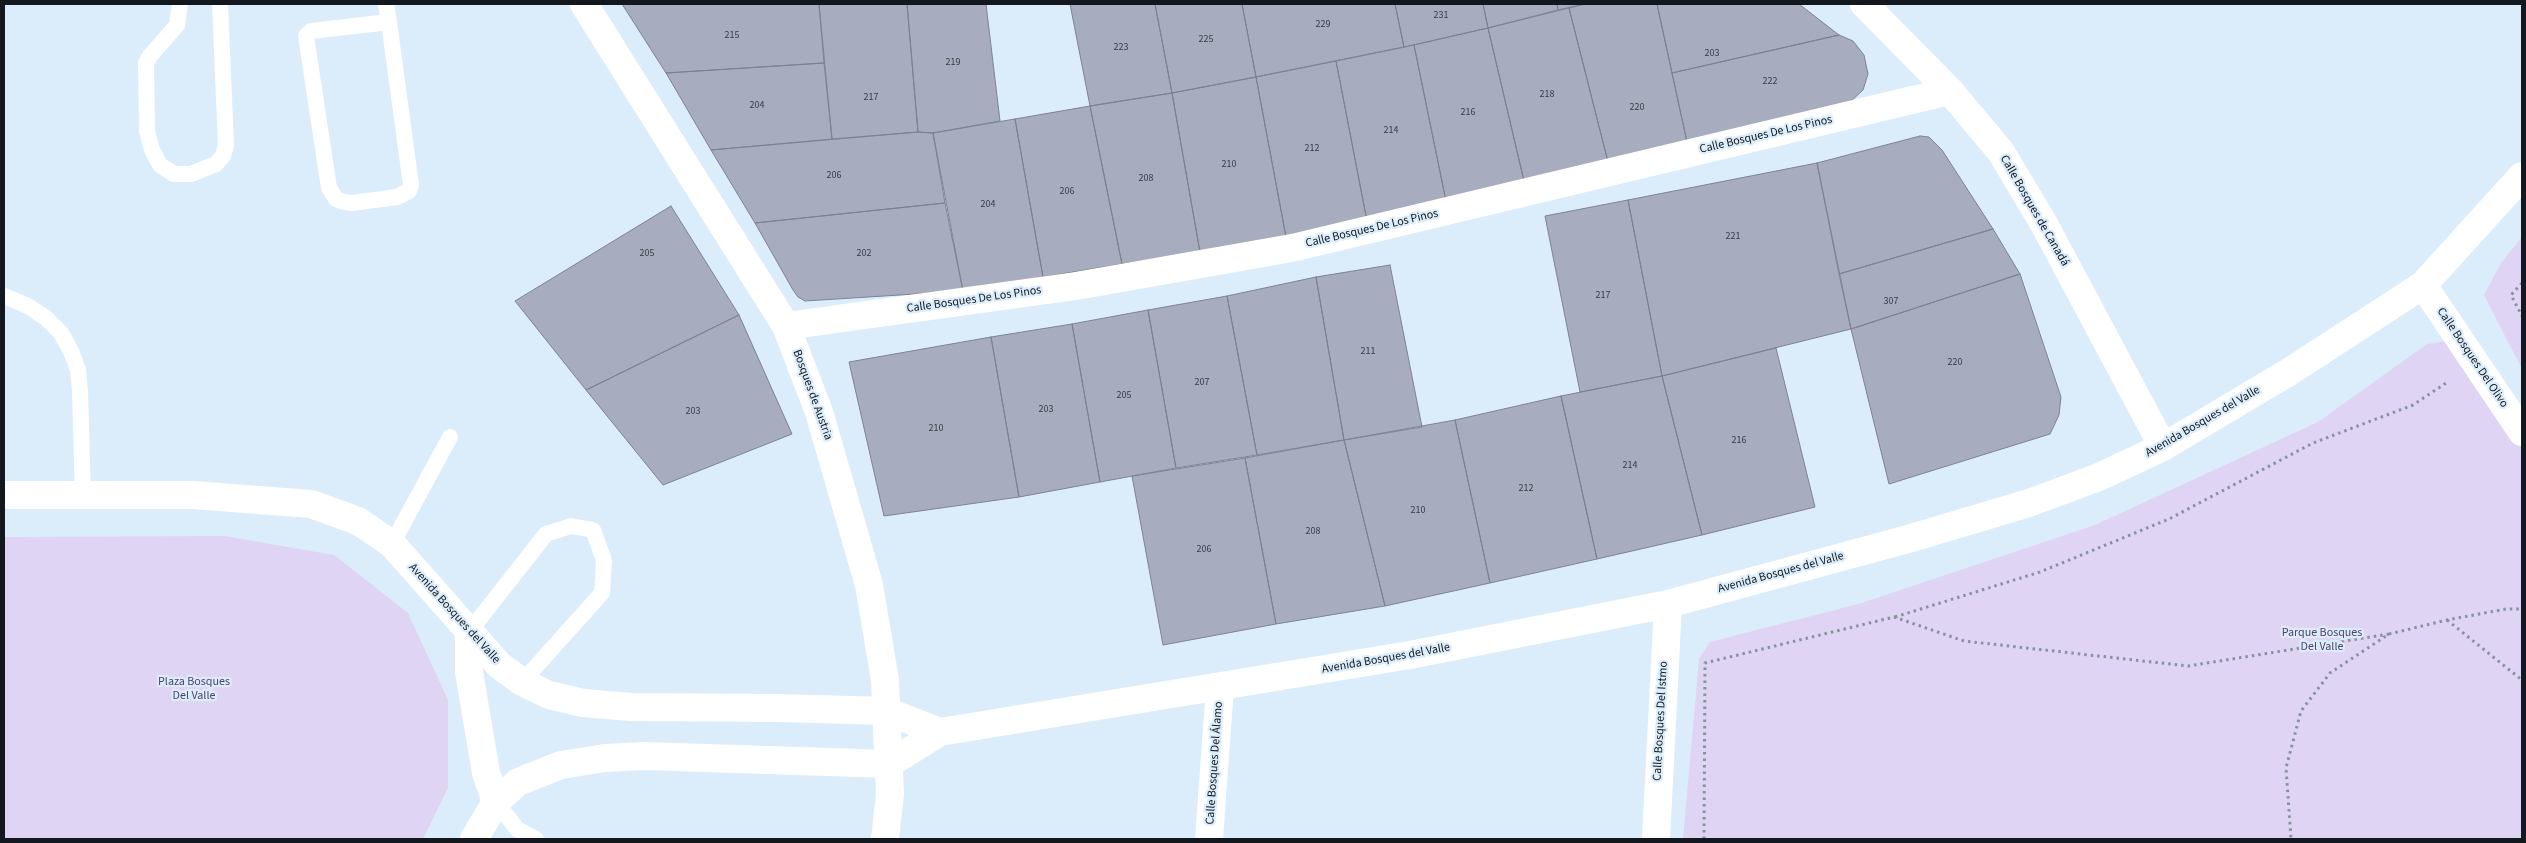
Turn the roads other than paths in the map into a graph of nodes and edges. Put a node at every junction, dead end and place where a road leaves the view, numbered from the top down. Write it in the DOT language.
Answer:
graph roads {
  1 [pos="180,4"];
  2 [pos="220,4"];
  3 [pos="386,4"];
  4 [pos="584,4"];
  5 [pos="1864,4"];
  6 [pos="389,22"];
  7 [pos="1950,91"];
  8 [pos="2522,176"];
  9 [pos="2423,285"];
  10 [pos="4,296"];
  11 [pos="786,326"];
  12 [pos="2522,432"];
  13 [pos="450,437"];
  14 [pos="2163,447"];
  15 [pos="4,494"];
  16 [pos="83,496"];
  17 [pos="392,544"];
  18 [pos="1668,604"];
  19 [pos="469,632"];
  20 [pos="522,682"];
  21 [pos="1220,687"];
  22 [pos="886,711"];
  23 [pos="940,732"];
  24 [pos="890,764"];
  25 [pos="496,802"];
  26 [pos="474,839"];
  27 [pos="536,839"];
  28 [pos="885,839"];
  29 [pos="1209,839"];
  30 [pos="1656,839"];
  1 -- 2 [label="lane"];
  3 -- 6 [label="lane"];
  4 -- 11 [label="street, Bosques de Austria"];
  5 -- 7 [label="street, Calle Bosques de Canadá"];
  6 -- 6 [label="lane"];
  7 -- 11 [label="street, Calle Bosques De Los Pinos"];
  7 -- 14 [label="street, Calle Bosques de Canadá"];
  8 -- 9 [label="street, Avenida Bosques del Valle"];
  9 -- 12 [label="street, Calle Bosques Del Olivo"];
  9 -- 14 [label="street, Avenida Bosques del Valle"];
  10 -- 16 [label="lane"];
  11 -- 22 [label="street, Bosques de Austria"];
  13 -- 17 [label="lane"];
  14 -- 18 [label="street, Avenida Bosques del Valle"];
  15 -- 16 [label="street, Avenida Bosques del Valle"];
  16 -- 17 [label="street, Avenida Bosques del Valle"];
  17 -- 19 [label="street, Avenida Bosques del Valle"];
  18 -- 21 [label="street, Avenida Bosques del Valle"];
  18 -- 30 [label="street, Calle Bosques Del Istmo"];
  19 -- 20 [label="street, Avenida Bosques del Valle"];
  19 -- 20 [label="lane"];
  19 -- 25 [label="street"];
  20 -- 22 [label="street, Avenida Bosques del Valle"];
  21 -- 23 [label="street, Avenida Bosques del Valle"];
  21 -- 29 [label="street, Calle Bosques Del Álamo"];
  22 -- 23 [label="street, Avenida Bosques del Valle"];
  22 -- 24 [label="street, Bosques de Austria"];
  23 -- 24 [label="street, Avenida Bosques del Valle"];
  24 -- 25 [label="street"];
  24 -- 28 [label="street, Bosques de Austria"];
  25 -- 26 [label="street"];
  25 -- 27 [label="lane"];
}
